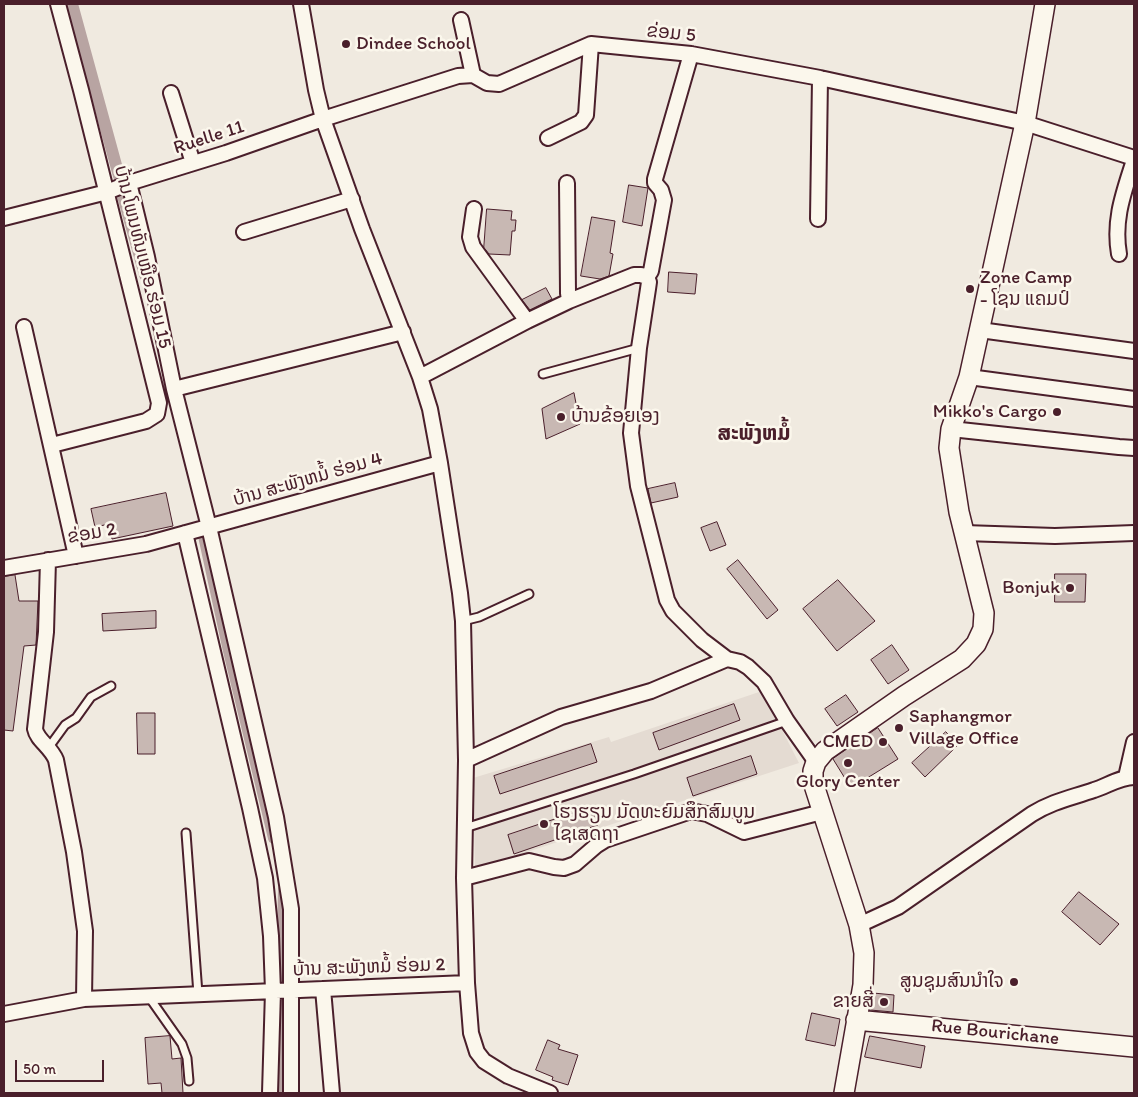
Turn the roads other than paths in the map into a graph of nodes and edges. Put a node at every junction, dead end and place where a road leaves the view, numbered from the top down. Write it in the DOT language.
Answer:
graph roads {
  1 [pos="58,4"];
  2 [pos="301,4"];
  3 [pos="1045,4"];
  4 [pos="461,20"];
  5 [pos="591,44"];
  6 [pos="691,54"];
  7 [pos="473,75"];
  8 [pos="820,78"];
  9 [pos="171,93"];
  10 [pos="323,119"];
  11 [pos="1025,123"];
  12 [pos="548,138"];
  13 [pos="1134,159"];
  14 [pos="193,163"];
  15 [pos="129,183"];
  16 [pos="567,184"];
  17 [pos="107,192"];
  18 [pos="352,199"];
  19 [pos="474,209"];
  20 [pos="4,218"];
  21 [pos="818,219"];
  22 [pos="244,232"];
  23 [pos="1119,254"];
  24 [pos="647,277"];
  25 [pos="569,301"];
  26 [pos="527,322"];
  27 [pos="24,327"];
  28 [pos="980,330"];
  29 [pos="403,332"];
  30 [pos="639,348"];
  31 [pos="1134,351"];
  32 [pos="543,374"];
  33 [pos="420,377"];
  34 [pos="970,377"];
  35 [pos="174,389"];
  36 [pos="1134,399"];
  37 [pos="951,429"];
  38 [pos="52,445"];
  39 [pos="1134,448"];
  40 [pos="440,463"];
  41 [pos="209,527"];
  42 [pos="964,532"];
  43 [pos="185,533"];
  44 [pos="1134,533"];
  45 [pos="76,556"];
  46 [pos="48,560"];
  47 [pos="4,568"];
  48 [pos="530,594"];
  49 [pos="462,621"];
  50 [pos="727,659"];
  51 [pos="111,686"];
  52 [pos="787,721"];
  53 [pos="1134,742"];
  54 [pos="49,747"];
  55 [pos="466,760"];
  56 [pos="816,762"];
  57 [pos="1130,777"];
  58 [pos="822,812"];
  59 [pos="465,828"];
  60 [pos="186,833"];
  61 [pos="464,878"];
  62 [pos="860,925"];
  63 [pos="467,982"];
  64 [pos="323,988"];
  65 [pos="291,990"];
  66 [pos="273,991"];
  67 [pos="198,994"];
  68 [pos="149,997"];
  69 [pos="84,999"];
  70 [pos="4,1014"];
  71 [pos="856,1020"];
  72 [pos="1134,1047"];
  73 [pos="189,1082"];
  74 [pos="270,1093"];
  75 [pos="291,1093"];
  76 [pos="332,1093"];
  77 [pos="550,1093"];
  78 [pos="844,1093"];
  1 -- 17 [label="street, ບ້ານ ໂພນທັນເໜືອ ຮ່ອມ 15"];
  2 -- 10 [label="street"];
  3 -- 11 [label="street"];
  4 -- 7 [label="street"];
  5 -- 6 [label="street, ຂ່ອມ 5"];
  5 -- 7 [label="street, ຂ່ອມ 5"];
  5 -- 12 [label="street"];
  6 -- 8 [label="street, ຂ່ອມ 5"];
  6 -- 24 [label="street"];
  7 -- 10 [label="street"];
  8 -- 11 [label="street, ຂ່ອມ 5"];
  8 -- 21 [label="street"];
  9 -- 14 [label="street"];
  10 -- 14 [label="street, Ruelle 11"];
  10 -- 18 [label="street"];
  11 -- 13 [label="street, ຂ່ອມ 5"];
  11 -- 28 [label="street"];
  13 -- 23 [label="street"];
  14 -- 15 [label="street, Ruelle 11"];
  15 -- 17 [label="street, Ruelle 11"];
  15 -- 35 [label="street"];
  16 -- 25 [label="street"];
  17 -- 20 [label="street, Ruelle 11"];
  17 -- 38 [label="street, ບ້ານ ໂພນທັນເໜືອ ຮ່ອມ 15"];
  18 -- 22 [label="street"];
  18 -- 29 [label="street"];
  19 -- 26 [label="street"];
  24 -- 25 [label="street"];
  24 -- 30 [label="street"];
  25 -- 26 [label="street"];
  26 -- 33 [label="street"];
  27 -- 38 [label="street"];
  28 -- 31 [label="street"];
  28 -- 34 [label="street"];
  29 -- 33 [label="street"];
  29 -- 35 [label="street"];
  30 -- 32 [label="lane"];
  30 -- 50 [label="street"];
  33 -- 40 [label="street"];
  34 -- 36 [label="street"];
  34 -- 37 [label="street"];
  35 -- 41 [label="street"];
  37 -- 39 [label="street"];
  37 -- 42 [label="street"];
  38 -- 45 [label="street"];
  40 -- 41 [label="street, ບ້ານ ສະພັງຫມໍ້ ຮ່ອມ 4"];
  40 -- 49 [label="street"];
  41 -- 43 [label="street, ບ້ານ ສະພັງຫມໍ້ ຮ່ອມ 4"];
  41 -- 65 [label="street"];
  42 -- 44 [label="street"];
  42 -- 56 [label="street"];
  43 -- 45 [label="street, ຂ່ອມ 2"];
  43 -- 66 [label="street"];
  45 -- 46 [label="street, ຂ່ອມ 2"];
  46 -- 47 [label="street, ຂ່ອມ 2"];
  46 -- 54 [label="street"];
  48 -- 49 [label="lane"];
  49 -- 55 [label="street"];
  50 -- 52 [label="street"];
  50 -- 55 [label="street"];
  51 -- 54 [label="lane"];
  52 -- 56 [label="street"];
  52 -- 59 [label="lane"];
  53 -- 57 [label="street"];
  54 -- 69 [label="street"];
  55 -- 59 [label="street"];
  56 -- 58 [label="street"];
  57 -- 62 [label="street"];
  58 -- 61 [label="street"];
  58 -- 62 [label="street"];
  59 -- 61 [label="street"];
  60 -- 67 [label="lane"];
  61 -- 63 [label="street"];
  62 -- 71 [label="street"];
  63 -- 64 [label="street, ບ້ານ ສະພັງຫມໍ້ ຮ່ອມ 2"];
  63 -- 77 [label="street"];
  64 -- 65 [label="street, ບ້ານ ສະພັງຫມໍ້ ຮ່ອມ 2"];
  64 -- 76 [label="street"];
  65 -- 66 [label="street, ບ້ານ ສະພັງຫມໍ້ ຮ່ອມ 2"];
  65 -- 75 [label="street"];
  66 -- 67 [label="street, ບ້ານ ສະພັງຫມໍ້ ຮ່ອມ 2"];
  66 -- 74 [label="street"];
  67 -- 68 [label="street, ບ້ານ ສະພັງຫມໍ້ ຮ່ອມ 2"];
  68 -- 69 [label="street, ບ້ານ ສະພັງຫມໍ້ ຮ່ອມ 2"];
  68 -- 73 [label="lane"];
  69 -- 70 [label="street, ບ້ານ ສະພັງຫມໍ້ ຮ່ອມ 2"];
  71 -- 72 [label="street, Rue Bourichane"];
  71 -- 78 [label="street"];
}
